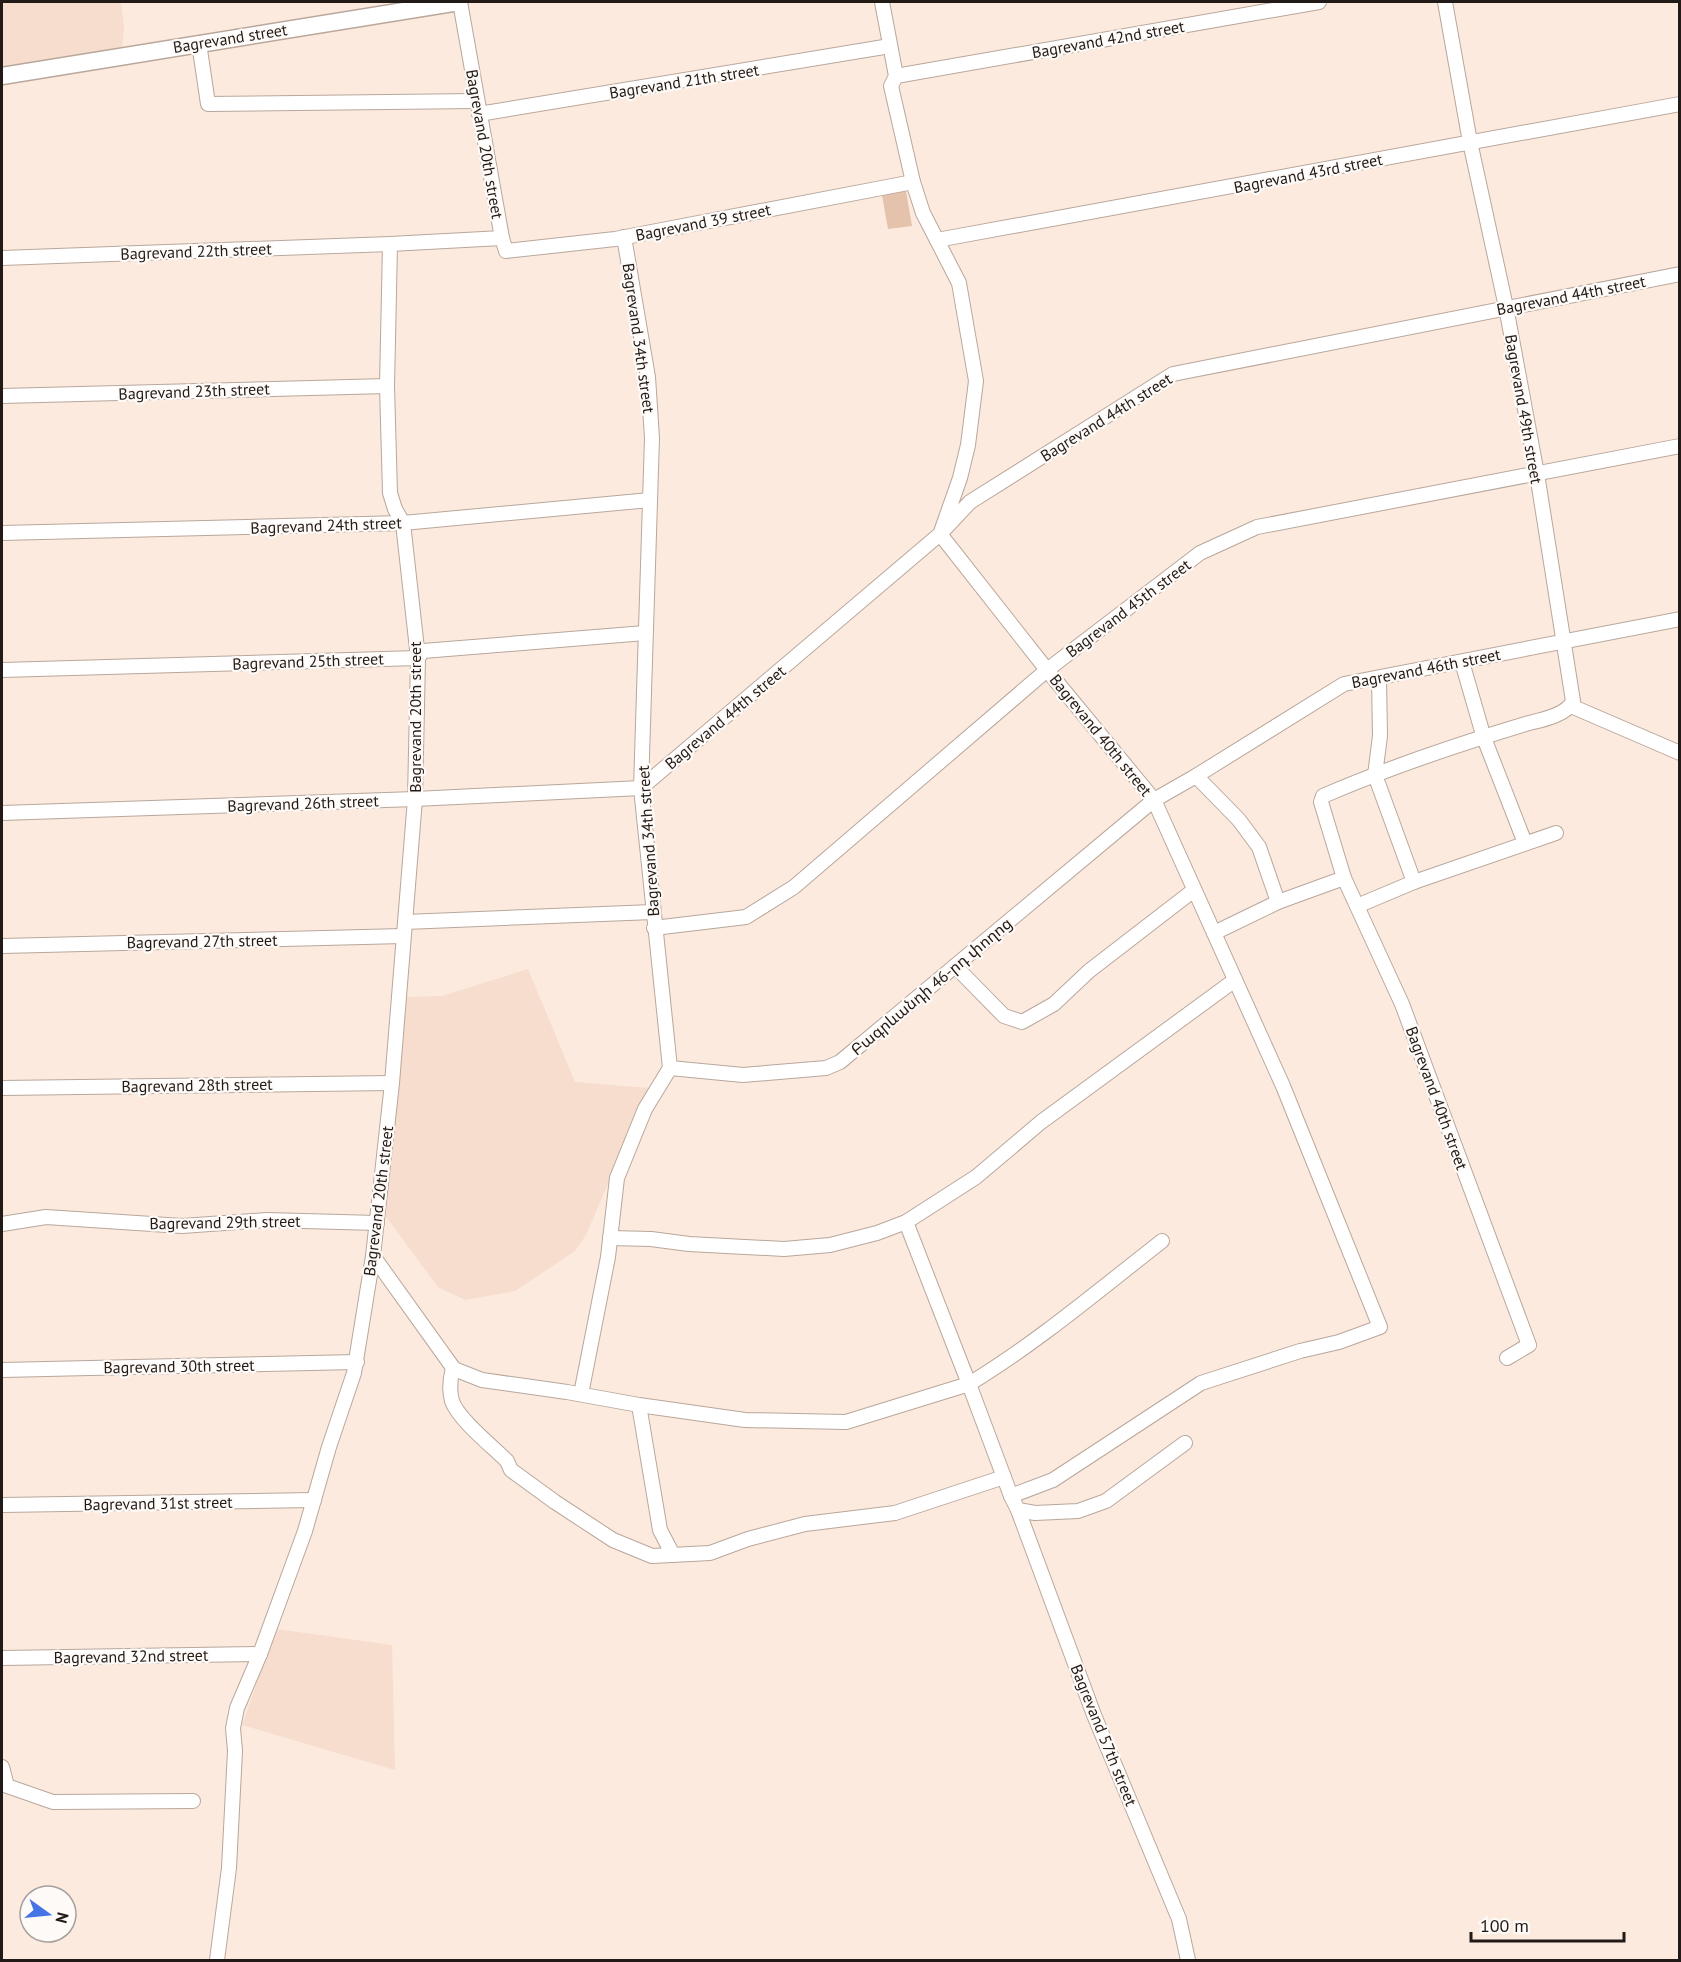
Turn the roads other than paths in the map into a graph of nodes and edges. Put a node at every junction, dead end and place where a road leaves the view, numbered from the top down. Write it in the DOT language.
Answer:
graph roads {
  1 [pos="459,2"];
  2 [pos="882,2"];
  3 [pos="1319,2"];
  4 [pos="1445,2"];
  5 [pos="199,43"];
  6 [pos="890,46"];
  7 [pos="2,76"];
  8 [pos="896,76"];
  9 [pos="1680,104"];
  10 [pos="478,108"];
  11 [pos="1470,142"];
  12 [pos="913,182"];
  13 [pos="624,237"];
  14 [pos="502,238"];
  15 [pos="937,240"];
  16 [pos="390,244"];
  17 [pos="2,258"];
  18 [pos="1680,274"];
  19 [pos="1506,307"];
  20 [pos="387,386"];
  21 [pos="2,396"];
  22 [pos="1680,446"];
  23 [pos="1536,474"];
  24 [pos="650,500"];
  25 [pos="403,523"];
  26 [pos="2,533"];
  27 [pos="940,534"];
  28 [pos="1680,619"];
  29 [pos="645,633"];
  30 [pos="1563,640"];
  31 [pos="418,658"];
  32 [pos="1462,662"];
  33 [pos="2,670"];
  34 [pos="1047,670"];
  35 [pos="1379,678"];
  36 [pos="1571,705"];
  37 [pos="1484,738"];
  38 [pos="1680,753"];
  39 [pos="1374,775"];
  40 [pos="1196,776"];
  41 [pos="641,789"];
  42 [pos="415,799"];
  43 [pos="1154,800"];
  44 [pos="2,813"];
  45 [pos="1556,832"];
  46 [pos="1525,843"];
  47 [pos="1344,878"];
  48 [pos="1414,882"];
  49 [pos="1194,890"];
  50 [pos="1278,902"];
  51 [pos="1357,906"];
  52 [pos="653,912"];
  53 [pos="654,928"];
  54 [pos="404,929"];
  55 [pos="1214,933"];
  56 [pos="2,946"];
  57 [pos="956,966"];
  58 [pos="1235,980"];
  59 [pos="670,1068"];
  60 [pos="392,1083"];
  61 [pos="2,1088"];
  62 [pos="906,1222"];
  63 [pos="376,1223"];
  64 [pos="2,1224"];
  65 [pos="610,1238"];
  66 [pos="1162,1241"];
  67 [pos="373,1256"];
  68 [pos="1507,1358"];
  69 [pos="357,1362"];
  70 [pos="453,1368"];
  71 [pos="2,1370"];
  72 [pos="969,1384"];
  73 [pos="581,1394"];
  74 [pos="639,1406"];
  75 [pos="1185,1443"];
  76 [pos="1004,1477"];
  77 [pos="1011,1496"];
  78 [pos="314,1500"];
  79 [pos="2,1505"];
  80 [pos="1018,1510"];
  81 [pos="673,1555"];
  82 [pos="260,1654"];
  83 [pos="2,1658"];
  84 [pos="2,1767"];
  85 [pos="193,1801"];
  86 [pos="217,1960"];
  87 [pos="1188,1960"];
  1 -- 5 [label="main road, Bagrevand street"];
  1 -- 10 [label="street, Bagrevand 20th street"];
  2 -- 6 [label="street"];
  3 -- 8 [label="street, Bagrevand 42nd street"];
  4 -- 11 [label="street, Bagrevand 49th street"];
  5 -- 7 [label="main road, Bagrevand street"];
  5 -- 10 [label="street, Bagrevand 21th street"];
  6 -- 8 [label="street"];
  6 -- 10 [label="street, Bagrevand 21th street"];
  8 -- 12 [label="street"];
  9 -- 11 [label="street, Bagrevand 43rd street"];
  10 -- 14 [label="street, Bagrevand 20th street"];
  11 -- 15 [label="street, Bagrevand 43rd street"];
  11 -- 19 [label="street, Bagrevand 49th street"];
  12 -- 13 [label="street, Bagrevand 39 street"];
  12 -- 15 [label="street"];
  13 -- 14 [label="street, Bagrevand 39 street"];
  13 -- 24 [label="street, Bagrevand 34th street"];
  14 -- 16 [label="street, Bagrevand 20th street"];
  15 -- 27 [label="street"];
  16 -- 17 [label="street, Bagrevand 22th street"];
  16 -- 20 [label="street, Bagrevand 20th street"];
  18 -- 19 [label="street, Bagrevand 44th street"];
  19 -- 23 [label="street, Bagrevand 49th street"];
  19 -- 27 [label="street, Bagrevand 44th street"];
  20 -- 21 [label="street, Bagrevand 23th street"];
  20 -- 25 [label="street, Bagrevand 20th street"];
  22 -- 23 [label="street, Bagrevand 45th street"];
  23 -- 30 [label="street, Bagrevand 49th street"];
  23 -- 34 [label="street, Bagrevand 45th street"];
  24 -- 25 [label="street, Bagrevand 24th street"];
  24 -- 29 [label="street, Bagrevand 34th street"];
  25 -- 26 [label="street, Bagrevand 24th street"];
  25 -- 31 [label="street, Bagrevand 20th street"];
  27 -- 34 [label="street, Bagrevand 40th street"];
  27 -- 41 [label="street, Bagrevand 44th street"];
  28 -- 30 [label="street, Bagrevand 46th street"];
  29 -- 31 [label="street, Bagrevand 25th street"];
  29 -- 41 [label="street, Bagrevand 34th street"];
  30 -- 32 [label="street, Bagrevand 46th street"];
  30 -- 36 [label="street, Bagrevand 49th street"];
  31 -- 33 [label="street, Bagrevand 25th street"];
  31 -- 42 [label="street, Bagrevand 20th street"];
  32 -- 35 [label="street, Bagrevand 46th street"];
  32 -- 37 [label="street"];
  34 -- 43 [label="street, Bagrevand 40th street"];
  34 -- 53 [label="street, Bagrevand 45th street"];
  35 -- 39 [label="street"];
  35 -- 40 [label="street, Bagrevand 46th street"];
  36 -- 37 [label="street"];
  36 -- 38 [label="street"];
  37 -- 39 [label="street"];
  37 -- 46 [label="street"];
  39 -- 47 [label="street, Bagrevand 40th street"];
  39 -- 48 [label="street"];
  40 -- 43 [label="street, Bagrevand 40th street"];
  40 -- 50 [label="street"];
  41 -- 42 [label="street, Bagrevand 26th street"];
  41 -- 52 [label="street, Bagrevand 34th street"];
  42 -- 44 [label="street, Bagrevand 26th street"];
  42 -- 54 [label="street, Bagrevand 20th street"];
  43 -- 49 [label="street"];
  43 -- 57 [label="street, Բագրևանդի 46-րդ փողոց"];
  45 -- 46 [label="street"];
  46 -- 48 [label="street"];
  47 -- 50 [label="street"];
  47 -- 51 [label="street, Bagrevand 40th street"];
  48 -- 51 [label="street"];
  49 -- 55 [label="street"];
  49 -- 57 [label="street"];
  50 -- 55 [label="street"];
  51 -- 68 [label="street, Bagrevand 40th street"];
  52 -- 53 [label="street, Bagrevand 34th street"];
  52 -- 54 [label="street, Bagrevand 27th street"];
  53 -- 59 [label="street, Bagrevand 34th street"];
  54 -- 56 [label="street, Bagrevand 27th street"];
  54 -- 60 [label="street, Bagrevand 20th street"];
  55 -- 58 [label="street"];
  57 -- 59 [label="street, Բագրևանդի 46-րդ փողոց"];
  58 -- 62 [label="street"];
  58 -- 77 [label="street"];
  59 -- 65 [label="street"];
  60 -- 61 [label="street, Bagrevand 28th street"];
  60 -- 63 [label="street, Bagrevand 20th street"];
  62 -- 65 [label="street"];
  62 -- 72 [label="street, Bagrevand 57th street"];
  63 -- 64 [label="street, Bagrevand 29th street"];
  63 -- 67 [label="street, Bagrevand 20th street"];
  65 -- 73 [label="street"];
  66 -- 72 [label="street"];
  67 -- 69 [label="street, Bagrevand 20th street"];
  67 -- 70 [label="street"];
  69 -- 71 [label="street, Bagrevand 30th street"];
  69 -- 78 [label="street, Bagrevand 20th street"];
  70 -- 73 [label="street"];
  70 -- 81 [label="street"];
  72 -- 74 [label="street"];
  72 -- 76 [label="street, Bagrevand 57th street"];
  73 -- 74 [label="street"];
  74 -- 81 [label="street"];
  75 -- 80 [label="street"];
  76 -- 77 [label="street, Bagrevand 57th street"];
  76 -- 81 [label="street"];
  77 -- 80 [label="street, Bagrevand 57th street"];
  78 -- 79 [label="street, Bagrevand 31st street"];
  78 -- 82 [label="street, Bagrevand 20th street"];
  80 -- 87 [label="street, Bagrevand 57th street"];
  82 -- 83 [label="street, Bagrevand 32nd street"];
  82 -- 86 [label="street, Bagrevand 20th street"];
  84 -- 85 [label="street"];
}
